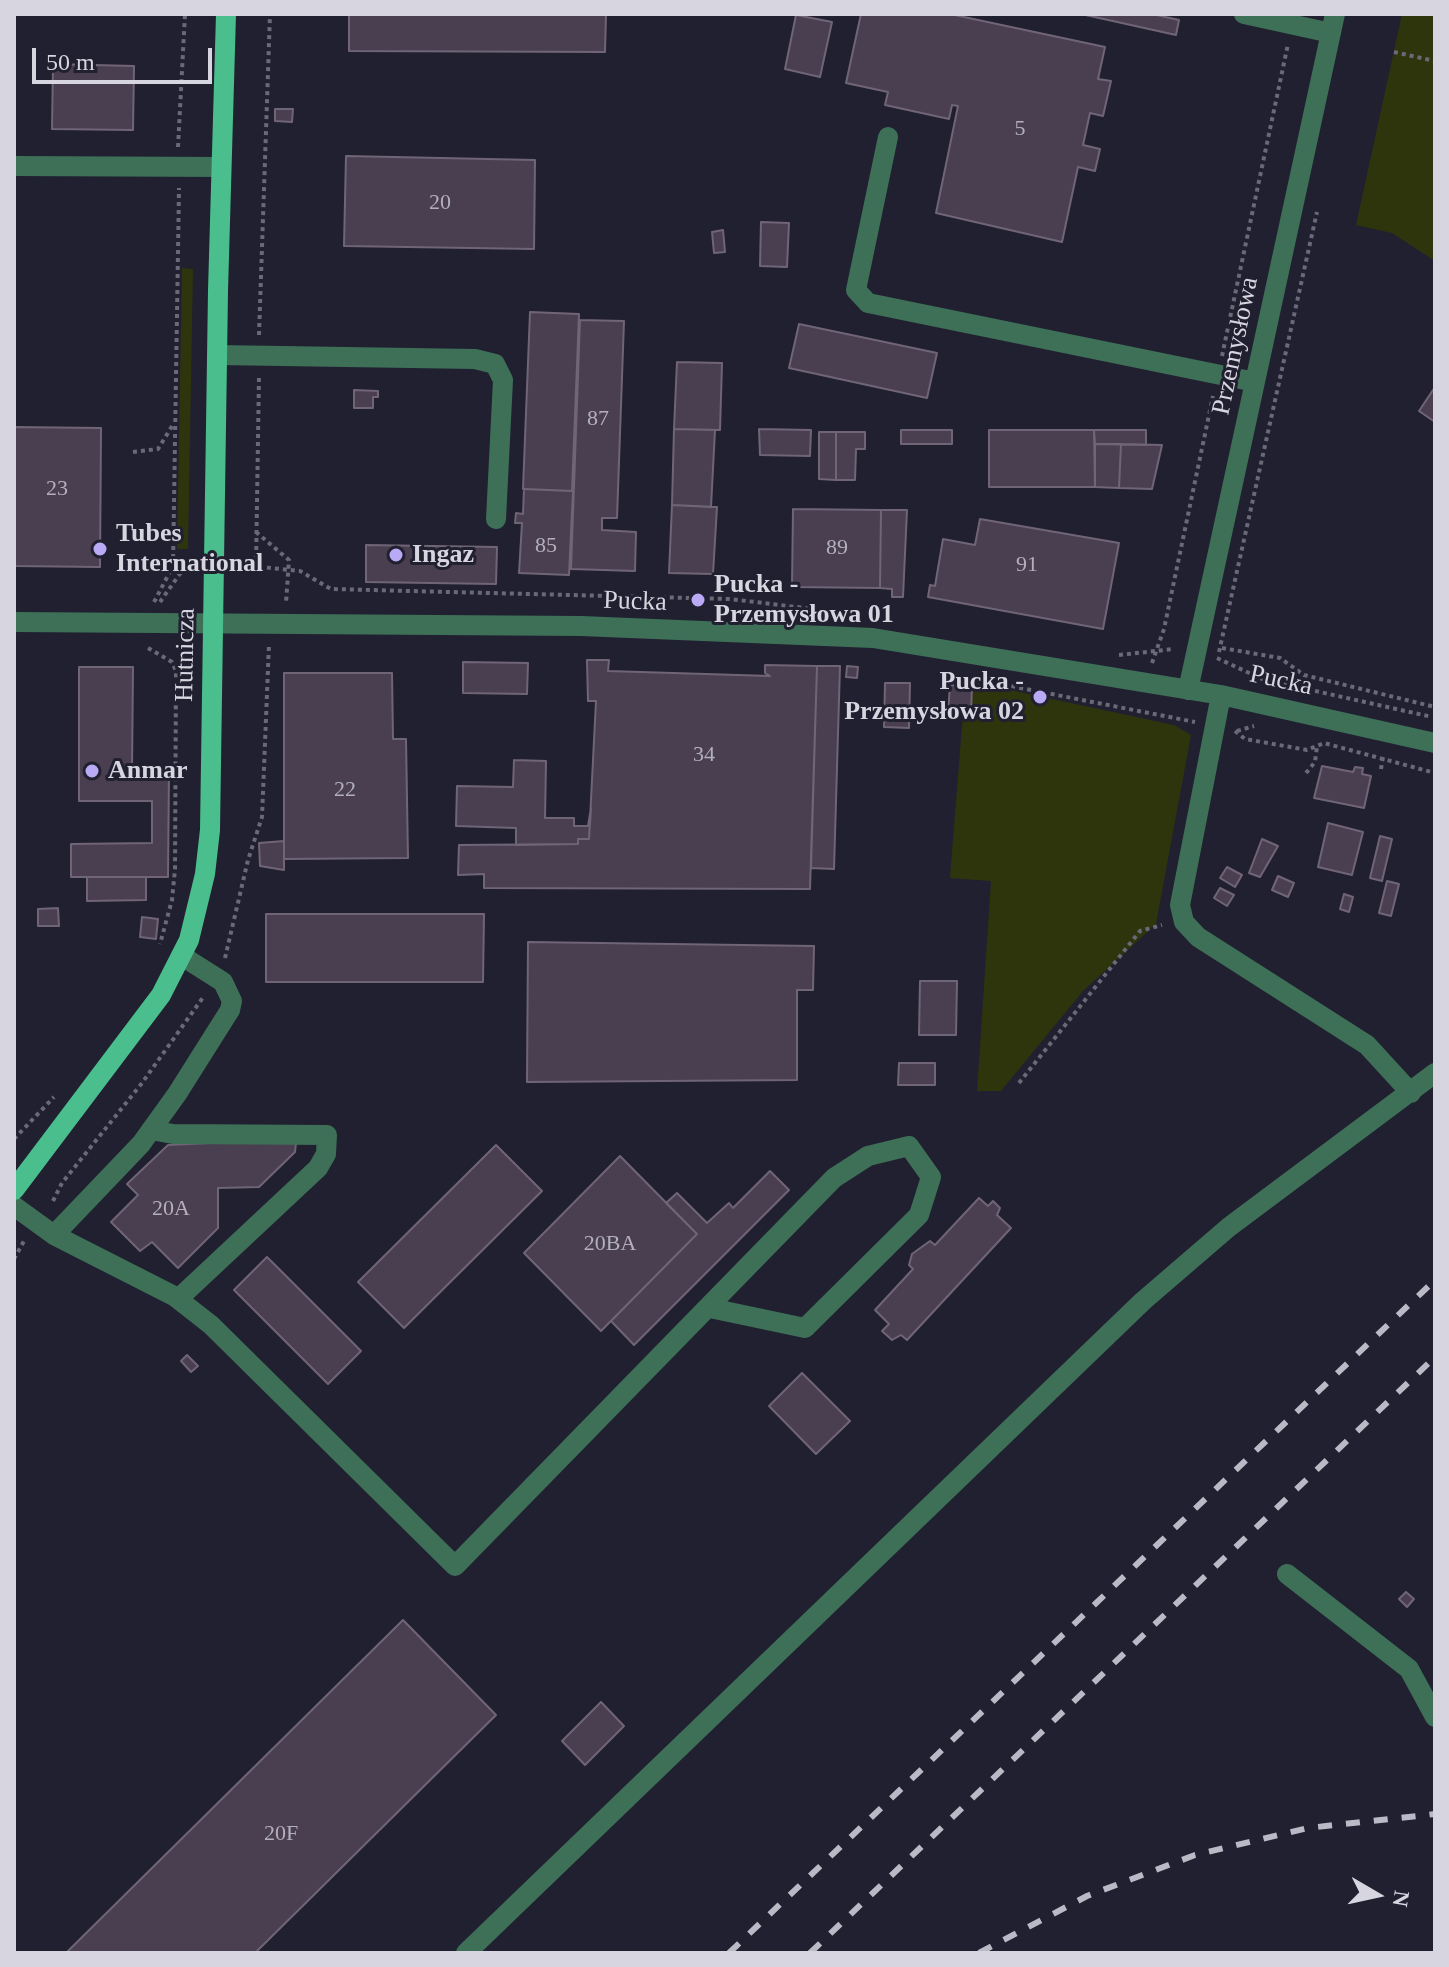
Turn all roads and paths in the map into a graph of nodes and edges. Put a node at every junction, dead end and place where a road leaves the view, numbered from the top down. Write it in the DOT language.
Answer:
graph roads {
  1 [pos="185,14"];
  2 [pos="226,14"];
  3 [pos="270,14"];
  4 [pos="1244,14"];
  5 [pos="1333,24"];
  6 [pos="1292,25"];
  7 [pos="1394,52"];
  8 [pos="1435,61"];
  9 [pos="888,137"];
  10 [pos="14,166"];
  11 [pos="178,167"];
  12 [pos="221,167"];
  13 [pos="259,354"];
  14 [pos="217,355"];
  15 [pos="1218,373"];
  16 [pos="1255,382"];
  17 [pos="176,422"];
  18 [pos="133,452"];
  19 [pos="496,519"];
  20 [pos="256,532"];
  21 [pos="173,566"];
  22 [pos="289,568"];
  23 [pos="286,597"];
  24 [pos="14,622"];
  25 [pos="213,623"];
  26 [pos="269,642"];
  27 [pos="148,648"];
  28 [pos="1222,648"];
  29 [pos="1155,649"];
  30 [pos="1176,650"];
  31 [pos="1215,657"];
  32 [pos="1152,664"];
  33 [pos="970,677"];
  34 [pos="1188,690"];
  35 [pos="1221,695"];
  36 [pos="1435,707"];
  37 [pos="1435,718"];
  38 [pos="1213,726"];
  39 [pos="1435,743"];
  40 [pos="1317,746"];
  41 [pos="1383,757"];
  42 [pos="1381,769"];
  43 [pos="1306,773"];
  44 [pos="1435,773"];
  45 [pos="1180,905"];
  46 [pos="160,945"];
  47 [pos="182,956"];
  48 [pos="225,962"];
  49 [pos="207,993"];
  50 [pos="1435,1073"];
  51 [pos="1019,1083"];
  52 [pos="62,1089"];
  53 [pos="1411,1093"];
  54 [pos="151,1130"];
  55 [pos="14,1139"];
  56 [pos="14,1190"];
  57 [pos="53,1201"];
  58 [pos="14,1206"];
  59 [pos="54,1235"];
  60 [pos="23,1242"];
  61 [pos="14,1259"];
  62 [pos="178,1299"];
  63 [pos="710,1308"];
  64 [pos="1287,1574"];
  65 [pos="1435,1717"];
  66 [pos="466,1953"];
  1 -- 11 [label="path"];
  2 -- 12 [label="main road, Hutnicza"];
  3 -- 13 [label="path"];
  4 -- 6 [label="street"];
  5 -- 6 [label="street"];
  5 -- 16 [label="street, Przemysłowa"];
  6 -- 15 [label="path"];
  7 -- 8 [label="path"];
  9 -- 15 [label="street"];
  10 -- 11 [label="street"];
  11 -- 12 [label="street"];
  11 -- 17 [label="path"];
  12 -- 14 [label="main road, Hutnicza"];
  13 -- 14 [label="street"];
  13 -- 19 [label="street"];
  13 -- 20 [label="path"];
  14 -- 25 [label="main road, Hutnicza"];
  15 -- 16 [label="street"];
  15 -- 29 [label="path"];
  16 -- 34 [label="street, Przemysłowa"];
  17 -- 18 [label="path"];
  17 -- 21 [label="path"];
  20 -- 22 [label="path"];
  20 -- 22 [label="path"];
  21 -- 21 [label="path"];
  22 -- 23 [label="path"];
  24 -- 25 [label="street, Pucka"];
  25 -- 34 [label="street, Pucka"];
  25 -- 47 [label="main road, Hutnicza"];
  26 -- 48 [label="path"];
  27 -- 46 [label="path"];
  28 -- 36 [label="path"];
  29 -- 30 [label="path"];
  29 -- 32 [label="path"];
  31 -- 37 [label="path"];
  33 -- 38 [label="path"];
  34 -- 35 [label="street, Pucka"];
  35 -- 38 [label="street"];
  35 -- 39 [label="street, Pucka"];
  38 -- 40 [label="path"];
  38 -- 45 [label="street"];
  40 -- 41 [label="path"];
  40 -- 43 [label="path"];
  41 -- 42 [label="path"];
  41 -- 44 [label="path"];
  45 -- 51 [label="path"];
  45 -- 53 [label="street"];
  47 -- 54 [label="street"];
  47 -- 56 [label="main road, Hutnicza"];
  49 -- 57 [label="path"];
  50 -- 53 [label="street"];
  52 -- 55 [label="path"];
  53 -- 66 [label="street"];
  54 -- 59 [label="street"];
  54 -- 62 [label="street"];
  58 -- 59 [label="street"];
  59 -- 62 [label="street"];
  60 -- 61 [label="path"];
  62 -- 63 [label="street"];
  63 -- 63 [label="street"];
  64 -- 65 [label="street"];
}
